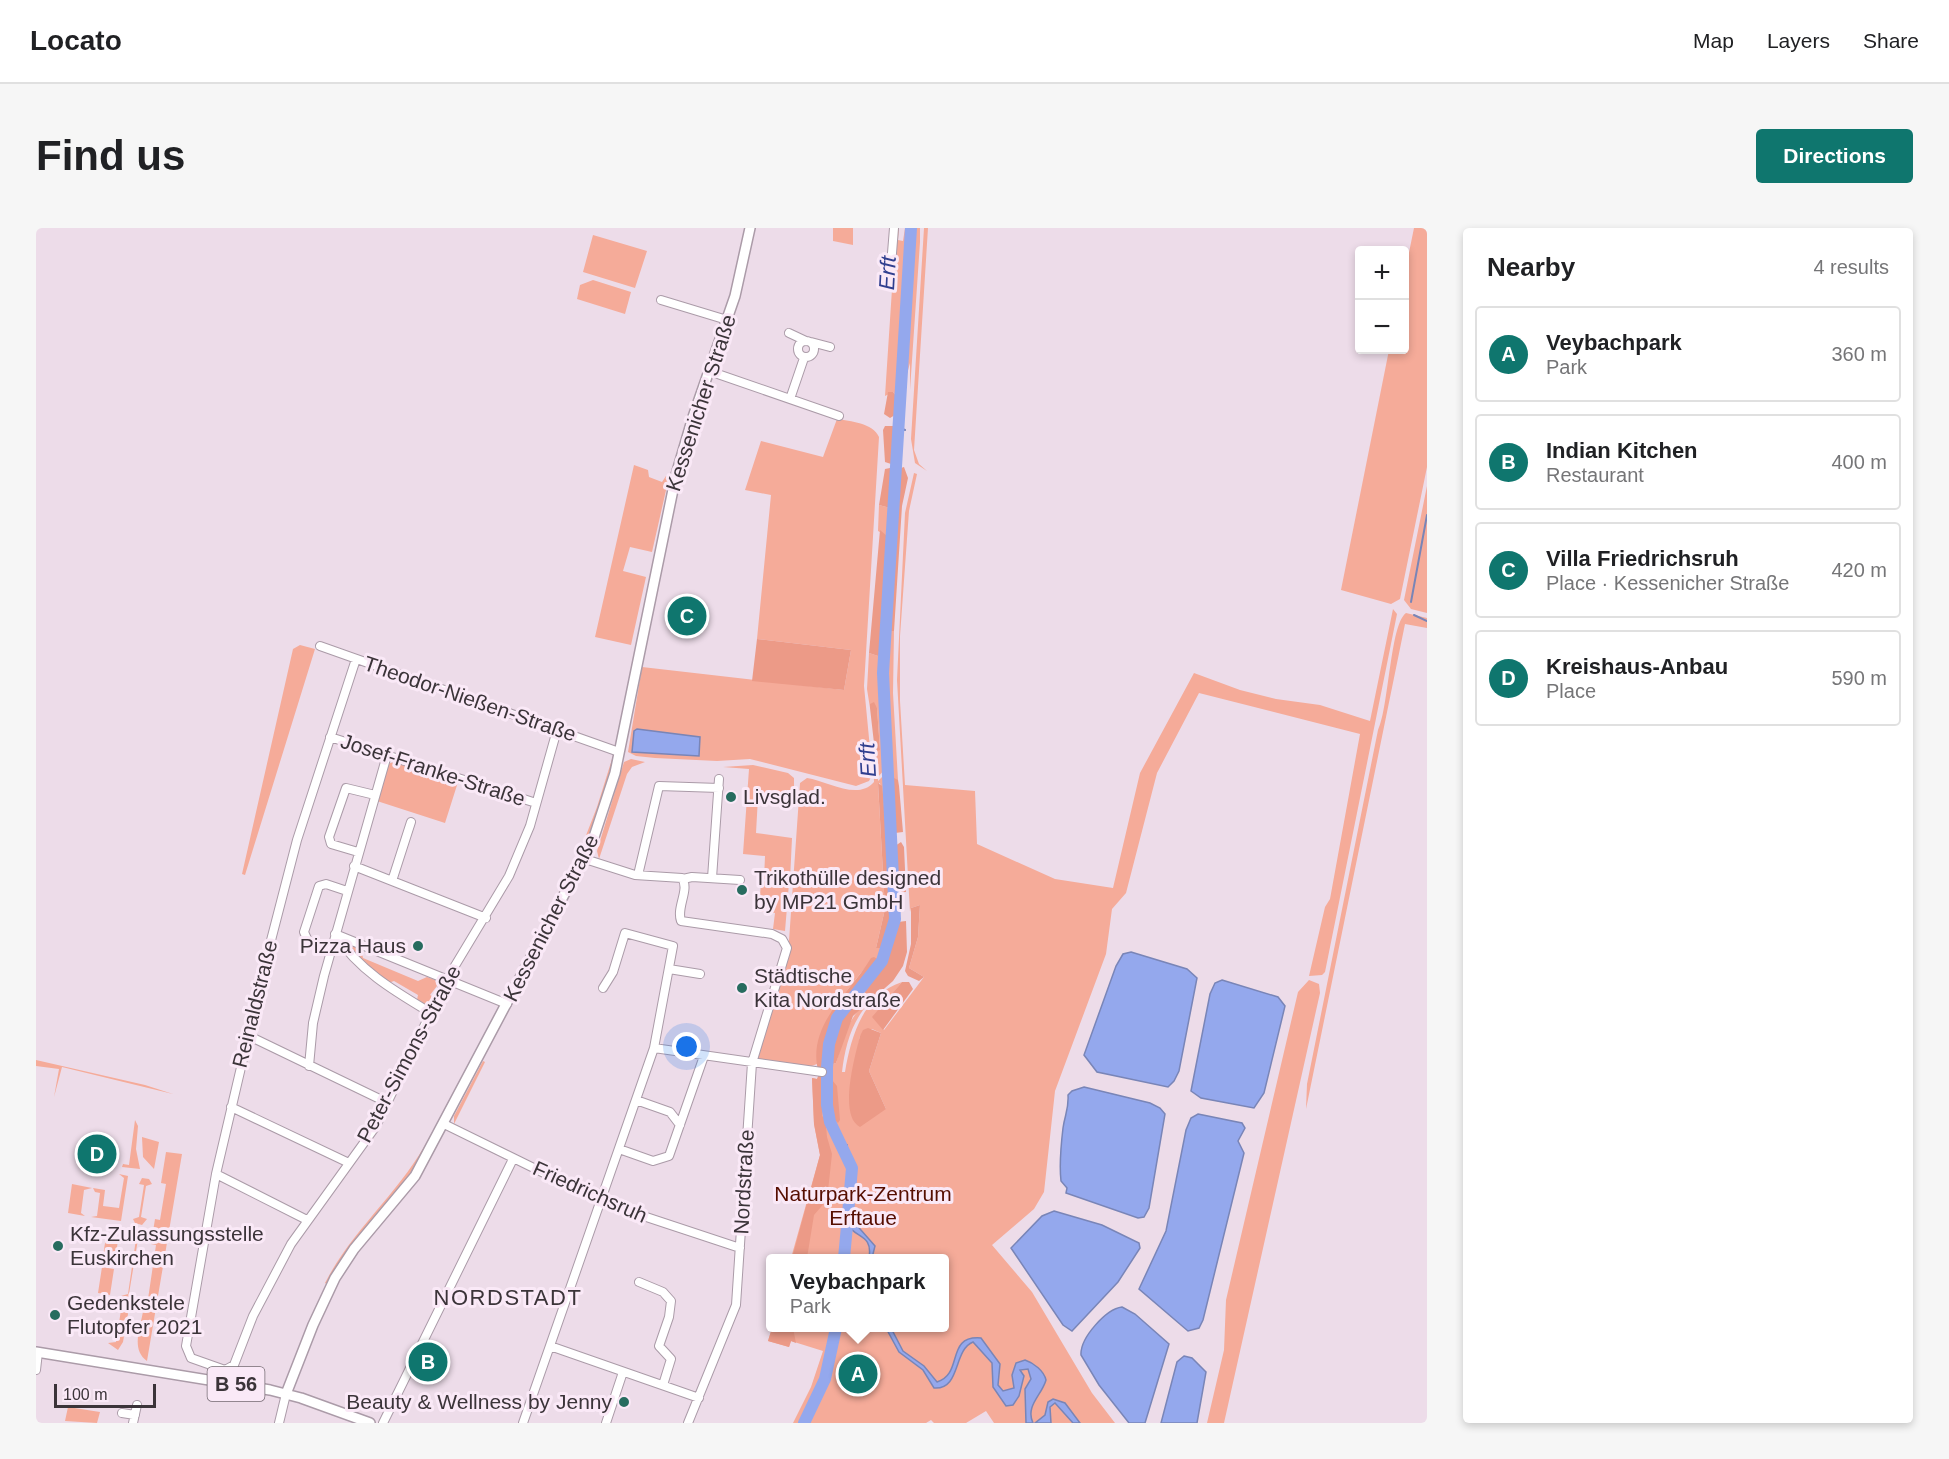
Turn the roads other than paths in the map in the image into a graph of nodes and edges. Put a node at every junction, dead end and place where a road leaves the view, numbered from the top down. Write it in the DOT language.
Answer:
graph roads {
  1 [pos="750,228"];
  2 [pos="894,228"];
  3 [pos="890,278"];
  4 [pos="661,300"];
  5 [pos="727,320"];
  6 [pos="789,333"];
  7 [pos="808,342"];
  8 [pos="830,347"];
  9 [pos="709,372"];
  10 [pos="790,399"];
  11 [pos="839,416"];
  12 [pos="320,646"];
  13 [pos="356,659"];
  14 [pos="557,730"];
  15 [pos="330,737"];
  16 [pos="619,752"];
  17 [pos="387,755"];
  18 [pos="719,779"];
  19 [pos="719,788"];
  20 [pos="375,795"];
  21 [pos="536,803"];
  22 [pos="411,822"];
  23 [pos="358,852"];
  24 [pos="585,859"];
  25 [pos="354,866"];
  26 [pos="638,875"];
  27 [pos="712,878"];
  28 [pos="683,879"];
  29 [pos="740,880"];
  30 [pos="392,881"];
  31 [pos="347,891"];
  32 [pos="486,918"];
  33 [pos="335,934"];
  34 [pos="331,948"];
  35 [pos="669,969"];
  36 [pos="700,974"];
  37 [pos="447,979"];
  38 [pos="603,988"];
  39 [pos="507,1004"];
  40 [pos="431,1013"];
  41 [pos="247,1035"];
  42 [pos="654,1048"];
  43 [pos="704,1056"];
  44 [pos="752,1064"];
  45 [pos="309,1066"];
  46 [pos="822,1072"];
  47 [pos="636,1100"];
  48 [pos="388,1103"];
  49 [pos="231,1107"];
  50 [pos="444,1124"];
  51 [pos="680,1125"];
  52 [pos="619,1149"];
  53 [pos="513,1159"];
  54 [pos="349,1163"];
  55 [pos="216,1174"];
  56 [pos="601,1201"];
  57 [pos="307,1220"];
  58 [pos="740,1248"];
  59 [pos="639,1282"];
  60 [pos="550,1346"];
  61 [pos="37,1352"];
  62 [pos="189,1356"];
  63 [pos="36,1370"];
  64 [pos="623,1372"];
  65 [pos="663,1385"];
  66 [pos="286,1394"];
  67 [pos="699,1398"];
  68 [pos="136,1405"];
  69 [pos="122,1413"];
  70 [pos="134,1419"];
  71 [pos="279,1423"];
  72 [pos="370,1423"];
  73 [pos="383,1423"];
  74 [pos="523,1423"];
  75 [pos="606,1423"];
  76 [pos="688,1423"];
  1 -- 5 [label="main road, Kessenicher Straße"];
  2 -- 3 [label="street"];
  4 -- 5 [label="street"];
  5 -- 9 [label="main road, Kessenicher Straße"];
  6 -- 7 [label="street"];
  7 -- 8 [label="street"];
  7 -- 10 [label="street"];
  9 -- 10 [label="street"];
  9 -- 16 [label="main road, Kessenicher Straße"];
  10 -- 11 [label="street"];
  12 -- 13 [label="street, Theodor-Nießen-Straße"];
  13 -- 14 [label="street, Theodor-Nießen-Straße"];
  13 -- 15 [label="street, Reinaldstraße"];
  14 -- 16 [label="street, Theodor-Nießen-Straße"];
  14 -- 21 [label="street, Peter-Simons-Straße"];
  15 -- 17 [label="street, Josef-Franke-Straße"];
  15 -- 41 [label="street, Reinaldstraße"];
  16 -- 24 [label="main road, Kessenicher Straße"];
  17 -- 20 [label="street"];
  17 -- 21 [label="street, Josef-Franke-Straße"];
  18 -- 19 [label="street"];
  19 -- 26 [label="street"];
  19 -- 27 [label="street"];
  20 -- 23 [label="street"];
  20 -- 23 [label="street"];
  21 -- 32 [label="street, Peter-Simons-Straße"];
  22 -- 30 [label="street"];
  23 -- 25 [label="street"];
  24 -- 26 [label="street"];
  24 -- 39 [label="main road, Kessenicher Straße"];
  25 -- 30 [label="street"];
  25 -- 31 [label="street"];
  26 -- 28 [label="street"];
  27 -- 28 [label="street"];
  27 -- 29 [label="street"];
  28 -- 44 [label="street, Nordstraße"];
  30 -- 32 [label="street"];
  31 -- 33 [label="street"];
  31 -- 34 [label="street"];
  32 -- 37 [label="street, Peter-Simons-Straße"];
  33 -- 34 [label="street"];
  33 -- 37 [label="street"];
  33 -- 40 [label="street"];
  34 -- 45 [label="street"];
  35 -- 36 [label="street"];
  35 -- 38 [label="street"];
  35 -- 42 [label="street"];
  37 -- 39 [label="street"];
  37 -- 40 [label="street, Peter-Simons-Straße"];
  39 -- 50 [label="main road, Kessenicher Straße"];
  40 -- 48 [label="street, Peter-Simons-Straße"];
  41 -- 45 [label="street"];
  41 -- 49 [label="street, Reinaldstraße"];
  42 -- 43 [label="street"];
  42 -- 47 [label="street"];
  43 -- 44 [label="street"];
  43 -- 51 [label="street"];
  44 -- 46 [label="street"];
  44 -- 58 [label="street, Nordstraße"];
  45 -- 48 [label="street"];
  47 -- 51 [label="street"];
  47 -- 52 [label="street"];
  48 -- 54 [label="street, Peter-Simons-Straße"];
  49 -- 54 [label="street"];
  49 -- 55 [label="street, Reinaldstraße"];
  50 -- 53 [label="street, Friedrichsruh"];
  50 -- 66 [label="main road, Kessenicher Straße"];
  51 -- 52 [label="street"];
  52 -- 56 [label="street"];
  53 -- 56 [label="street, Friedrichsruh"];
  53 -- 73 [label="street"];
  54 -- 57 [label="street, Peter-Simons-Straße"];
  55 -- 57 [label="street"];
  55 -- 62 [label="street, Reinaldstraße"];
  56 -- 58 [label="street, Friedrichsruh"];
  56 -- 60 [label="street"];
  57 -- 62 [label="street, Peter-Simons-Straße"];
  58 -- 67 [label="street, Nordstraße"];
  59 -- 65 [label="street"];
  60 -- 64 [label="street"];
  60 -- 74 [label="street"];
  61 -- 63 [label="street"];
  61 -- 66 [label="main road, B 56"];
  64 -- 65 [label="street"];
  64 -- 75 [label="street"];
  65 -- 67 [label="street"];
  66 -- 71 [label="street, Kessenicher Straße"];
  66 -- 72 [label="main road, B 56"];
  67 -- 76 [label="street, Nordstraße"];
  68 -- 70 [label="street"];
  69 -- 70 [label="street"];
}
